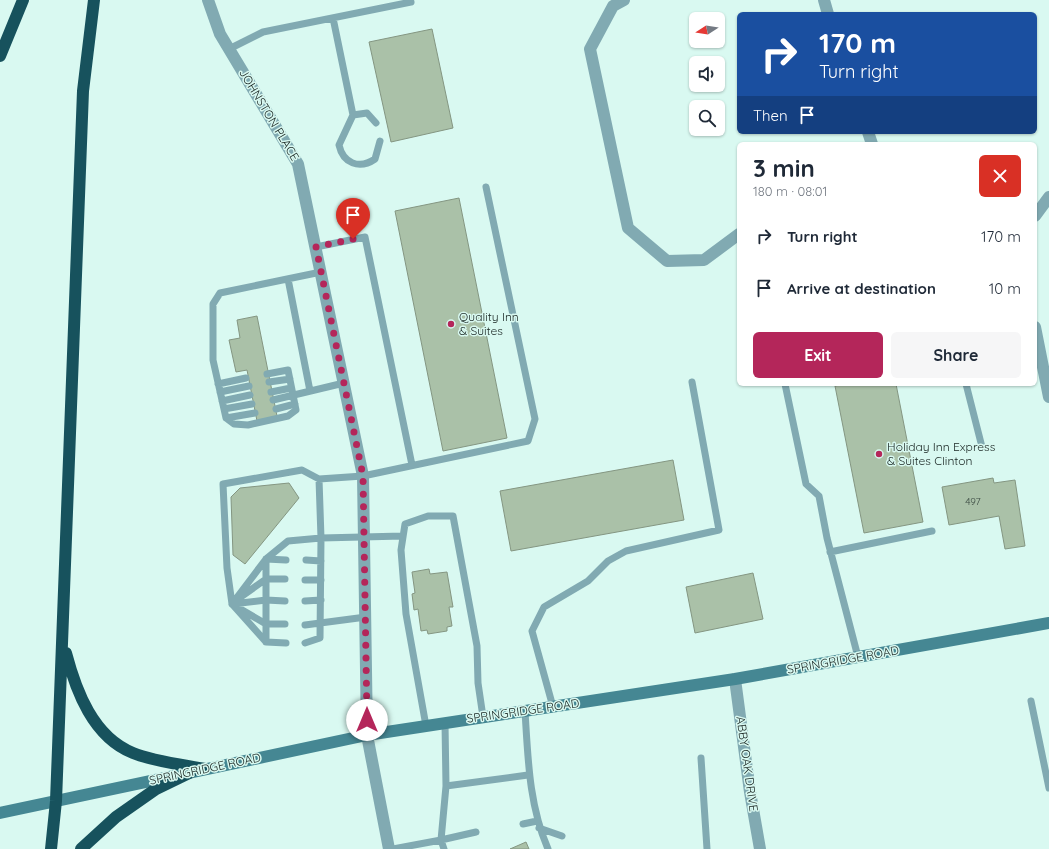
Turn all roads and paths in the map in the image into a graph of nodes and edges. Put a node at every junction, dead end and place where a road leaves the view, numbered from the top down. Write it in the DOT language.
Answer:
graph roads {
  1 [pos="23,0"];
  2 [pos="94,0"];
  3 [pos="208,0"];
  4 [pos="624,0"];
  5 [pos="824,0"];
  6 [pos="411,2"];
  7 [pos="827,12"];
  8 [pos="333,18"];
  9 [pos="229,49"];
  10 [pos="0,56"];
  11 [pos="353,115"];
  12 [pos="376,123"];
  13 [pos="380,141"];
  14 [pos="486,187"];
  15 [pos="1049,197"];
  16 [pos="1037,213"];
  17 [pos="737,235"];
  18 [pos="316,247"];
  19 [pos="321,272"];
  20 [pos="288,279"];
  21 [pos="1037,337"];
  22 [pos="267,374"];
  23 [pos="246,378"];
  24 [pos="290,379"];
  25 [pos="269,382"];
  26 [pos="692,382"];
  27 [pos="344,383"];
  28 [pos="218,384"];
  29 [pos="248,386"];
  30 [pos="785,386"];
  31 [pos="967,386"];
  32 [pos="291,388"];
  33 [pos="310,391"];
  34 [pos="220,392"];
  35 [pos="271,392"];
  36 [pos="250,396"];
  37 [pos="293,396"];
  38 [pos="1049,397"];
  39 [pos="273,400"];
  40 [pos="222,401"];
  41 [pos="252,404"];
  42 [pos="295,404"];
  43 [pos="224,409"];
  44 [pos="276,409"];
  45 [pos="255,413"];
  46 [pos="226,418"];
  47 [pos="982,447"];
  48 [pos="412,465"];
  49 [pos="363,476"];
  50 [pos="319,479"];
  51 [pos="932,531"];
  52 [pos="403,536"];
  53 [pos="364,537"];
  54 [pos="321,538"];
  55 [pos="830,552"];
  56 [pos="266,559"];
  57 [pos="286,560"];
  58 [pos="306,560"];
  59 [pos="322,561"];
  60 [pos="266,579"];
  61 [pos="285,579"];
  62 [pos="305,580"];
  63 [pos="321,580"];
  64 [pos="266,600"];
  65 [pos="321,600"];
  66 [pos="285,601"];
  67 [pos="305,601"];
  68 [pos="232,604"];
  69 [pos="366,617"];
  70 [pos="320,623"];
  71 [pos="1049,623"];
  72 [pos="266,624"];
  73 [pos="285,624"];
  74 [pos="305,624"];
  75 [pos="62,640"];
  76 [pos="266,642"];
  77 [pos="286,643"];
  78 [pos="305,643"];
  79 [pos="858,658"];
  80 [pos="735,680"];
  81 [pos="1030,701"];
  82 [pos="553,707"];
  83 [pos="525,711"];
  84 [pos="483,717"];
  85 [pos="445,723"];
  86 [pos="426,726"];
  87 [pos="367,735"];
  88 [pos="701,758"];
  89 [pos="205,769"];
  90 [pos="191,772"];
  91 [pos="528,775"];
  92 [pos="446,786"];
  93 [pos="1049,788"];
  94 [pos="56,801"];
  95 [pos="0,813"];
  96 [pos="523,824"];
  97 [pos="538,824"];
  98 [pos="476,832"];
  99 [pos="562,836"];
  100 [pos="441,840"];
  101 [pos="51,849"];
  102 [pos="82,849"];
  103 [pos="391,849"];
  104 [pos="444,849"];
  105 [pos="548,849"];
  106 [pos="707,849"];
  107 [pos="760,849"];
  1 -- 10 [label="highway"];
  2 -- 75 [label="highway"];
  3 -- 9 [label="street, JOHNSTON PLACE"];
  4 -- 17 [label="street"];
  5 -- 7 [label="street"];
  6 -- 8 [label="lane"];
  8 -- 9 [label="lane"];
  8 -- 11 [label="lane"];
  9 -- 18 [label="street, JOHNSTON PLACE"];
  11 -- 12 [label="lane"];
  11 -- 13 [label="lane"];
  14 -- 48 [label="lane"];
  15 -- 16 [label="street"];
  18 -- 19 [label="street, JOHNSTON PLACE"];
  18 -- 48 [label="lane"];
  19 -- 20 [label="lane"];
  19 -- 27 [label="street, JOHNSTON PLACE"];
  20 -- 28 [label="lane"];
  20 -- 33 [label="lane"];
  21 -- 38 [label="street"];
  22 -- 24 [label="lane"];
  23 -- 28 [label="lane"];
  24 -- 25 [label="lane"];
  24 -- 32 [label="lane"];
  26 -- 82 [label="lane"];
  27 -- 33 [label="lane"];
  27 -- 49 [label="street, JOHNSTON PLACE"];
  28 -- 34 [label="lane"];
  29 -- 34 [label="lane"];
  30 -- 55 [label="lane"];
  31 -- 47 [label="lane"];
  32 -- 35 [label="lane"];
  32 -- 37 [label="lane"];
  33 -- 37 [label="lane"];
  34 -- 40 [label="lane"];
  36 -- 40 [label="lane"];
  37 -- 39 [label="lane"];
  37 -- 42 [label="lane"];
  40 -- 43 [label="lane"];
  41 -- 43 [label="lane"];
  42 -- 44 [label="lane"];
  42 -- 46 [label="lane"];
  43 -- 46 [label="lane"];
  45 -- 46 [label="lane"];
  48 -- 49 [label="lane"];
  49 -- 50 [label="lane"];
  49 -- 53 [label="street, JOHNSTON PLACE"];
  50 -- 54 [label="lane"];
  50 -- 68 [label="lane"];
  51 -- 55 [label="lane"];
  52 -- 53 [label="lane"];
  52 -- 84 [label="lane"];
  52 -- 86 [label="lane"];
  53 -- 54 [label="lane"];
  53 -- 69 [label="street, JOHNSTON PLACE"];
  54 -- 56 [label="lane"];
  54 -- 59 [label="lane"];
  55 -- 79 [label="lane"];
  56 -- 57 [label="lane"];
  56 -- 60 [label="lane"];
  56 -- 68 [label="lane"];
  58 -- 59 [label="lane"];
  59 -- 63 [label="lane"];
  60 -- 61 [label="lane"];
  60 -- 64 [label="lane"];
  60 -- 68 [label="lane"];
  62 -- 63 [label="lane"];
  63 -- 65 [label="lane"];
  64 -- 66 [label="lane"];
  64 -- 68 [label="lane"];
  64 -- 72 [label="lane"];
  65 -- 67 [label="lane"];
  65 -- 70 [label="lane"];
  68 -- 72 [label="lane"];
  68 -- 76 [label="lane"];
  69 -- 70 [label="lane"];
  69 -- 87 [label="street, JOHNSTON PLACE"];
  70 -- 74 [label="lane"];
  70 -- 78 [label="lane"];
  71 -- 79 [label="main road, SPRINGRIDGE ROAD"];
  72 -- 73 [label="lane"];
  72 -- 76 [label="lane"];
  75 -- 89 [label="highway"];
  75 -- 94 [label="highway"];
  76 -- 77 [label="lane"];
  79 -- 80 [label="main road, SPRINGRIDGE ROAD"];
  80 -- 82 [label="main road, SPRINGRIDGE ROAD"];
  80 -- 107 [label="street, ABBY OAK DRIVE"];
  81 -- 93 [label="lane"];
  82 -- 83 [label="main road, SPRINGRIDGE ROAD"];
  83 -- 84 [label="main road, SPRINGRIDGE ROAD"];
  83 -- 91 [label="lane"];
  84 -- 85 [label="main road, SPRINGRIDGE ROAD"];
  85 -- 86 [label="main road, SPRINGRIDGE ROAD"];
  85 -- 92 [label="lane"];
  86 -- 87 [label="main road, SPRINGRIDGE ROAD"];
  87 -- 89 [label="main road, SPRINGRIDGE ROAD"];
  87 -- 103 [label="street, JOHNSTON PLACE"];
  88 -- 106 [label="lane"];
  89 -- 90 [label="main road, SPRINGRIDGE ROAD"];
  90 -- 94 [label="main road, SPRINGRIDGE ROAD"];
  90 -- 102 [label="highway"];
  91 -- 92 [label="lane"];
  91 -- 97 [label="lane"];
  92 -- 100 [label="lane"];
  94 -- 95 [label="main road, SPRINGRIDGE ROAD"];
  94 -- 101 [label="highway"];
  96 -- 97 [label="lane"];
  97 -- 99 [label="lane"];
  97 -- 105 [label="lane"];
  98 -- 100 [label="lane"];
  100 -- 103 [label="lane"];
  100 -- 104 [label="lane"];
}
